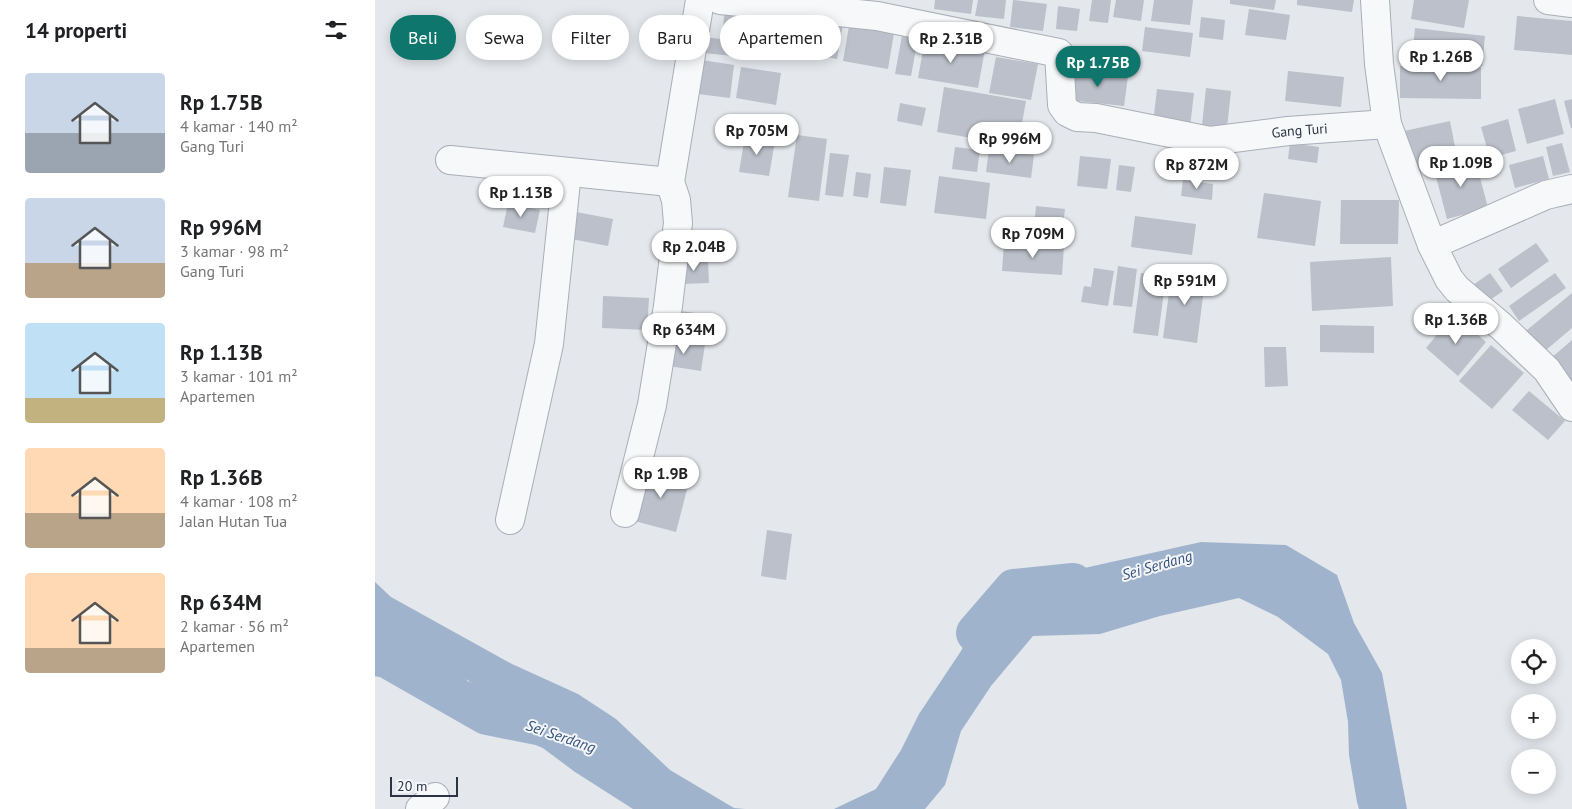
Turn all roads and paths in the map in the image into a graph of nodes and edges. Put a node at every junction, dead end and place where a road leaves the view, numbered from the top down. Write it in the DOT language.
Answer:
graph roads {
  1 [pos="700,0"];
  2 [pos="720,0"];
  3 [pos="1375,0"];
  4 [pos="1548,0"];
  5 [pos="1572,3"];
  6 [pos="1387,124"];
  7 [pos="450,160"];
  8 [pos="567,172"];
  9 [pos="670,182"];
  10 [pos="1572,189"];
  11 [pos="1432,245"];
  12 [pos="1571,402"];
  13 [pos="625,513"];
  14 [pos="510,520"];
  1 -- 9 [label="street"];
  2 -- 6 [label="street, Gang Turi"];
  3 -- 6 [label="street"];
  4 -- 5 [label="street"];
  6 -- 11 [label="street"];
  7 -- 8 [label="street"];
  8 -- 9 [label="street"];
  8 -- 14 [label="street"];
  9 -- 13 [label="street"];
  10 -- 11 [label="street"];
  11 -- 12 [label="street"];
}
